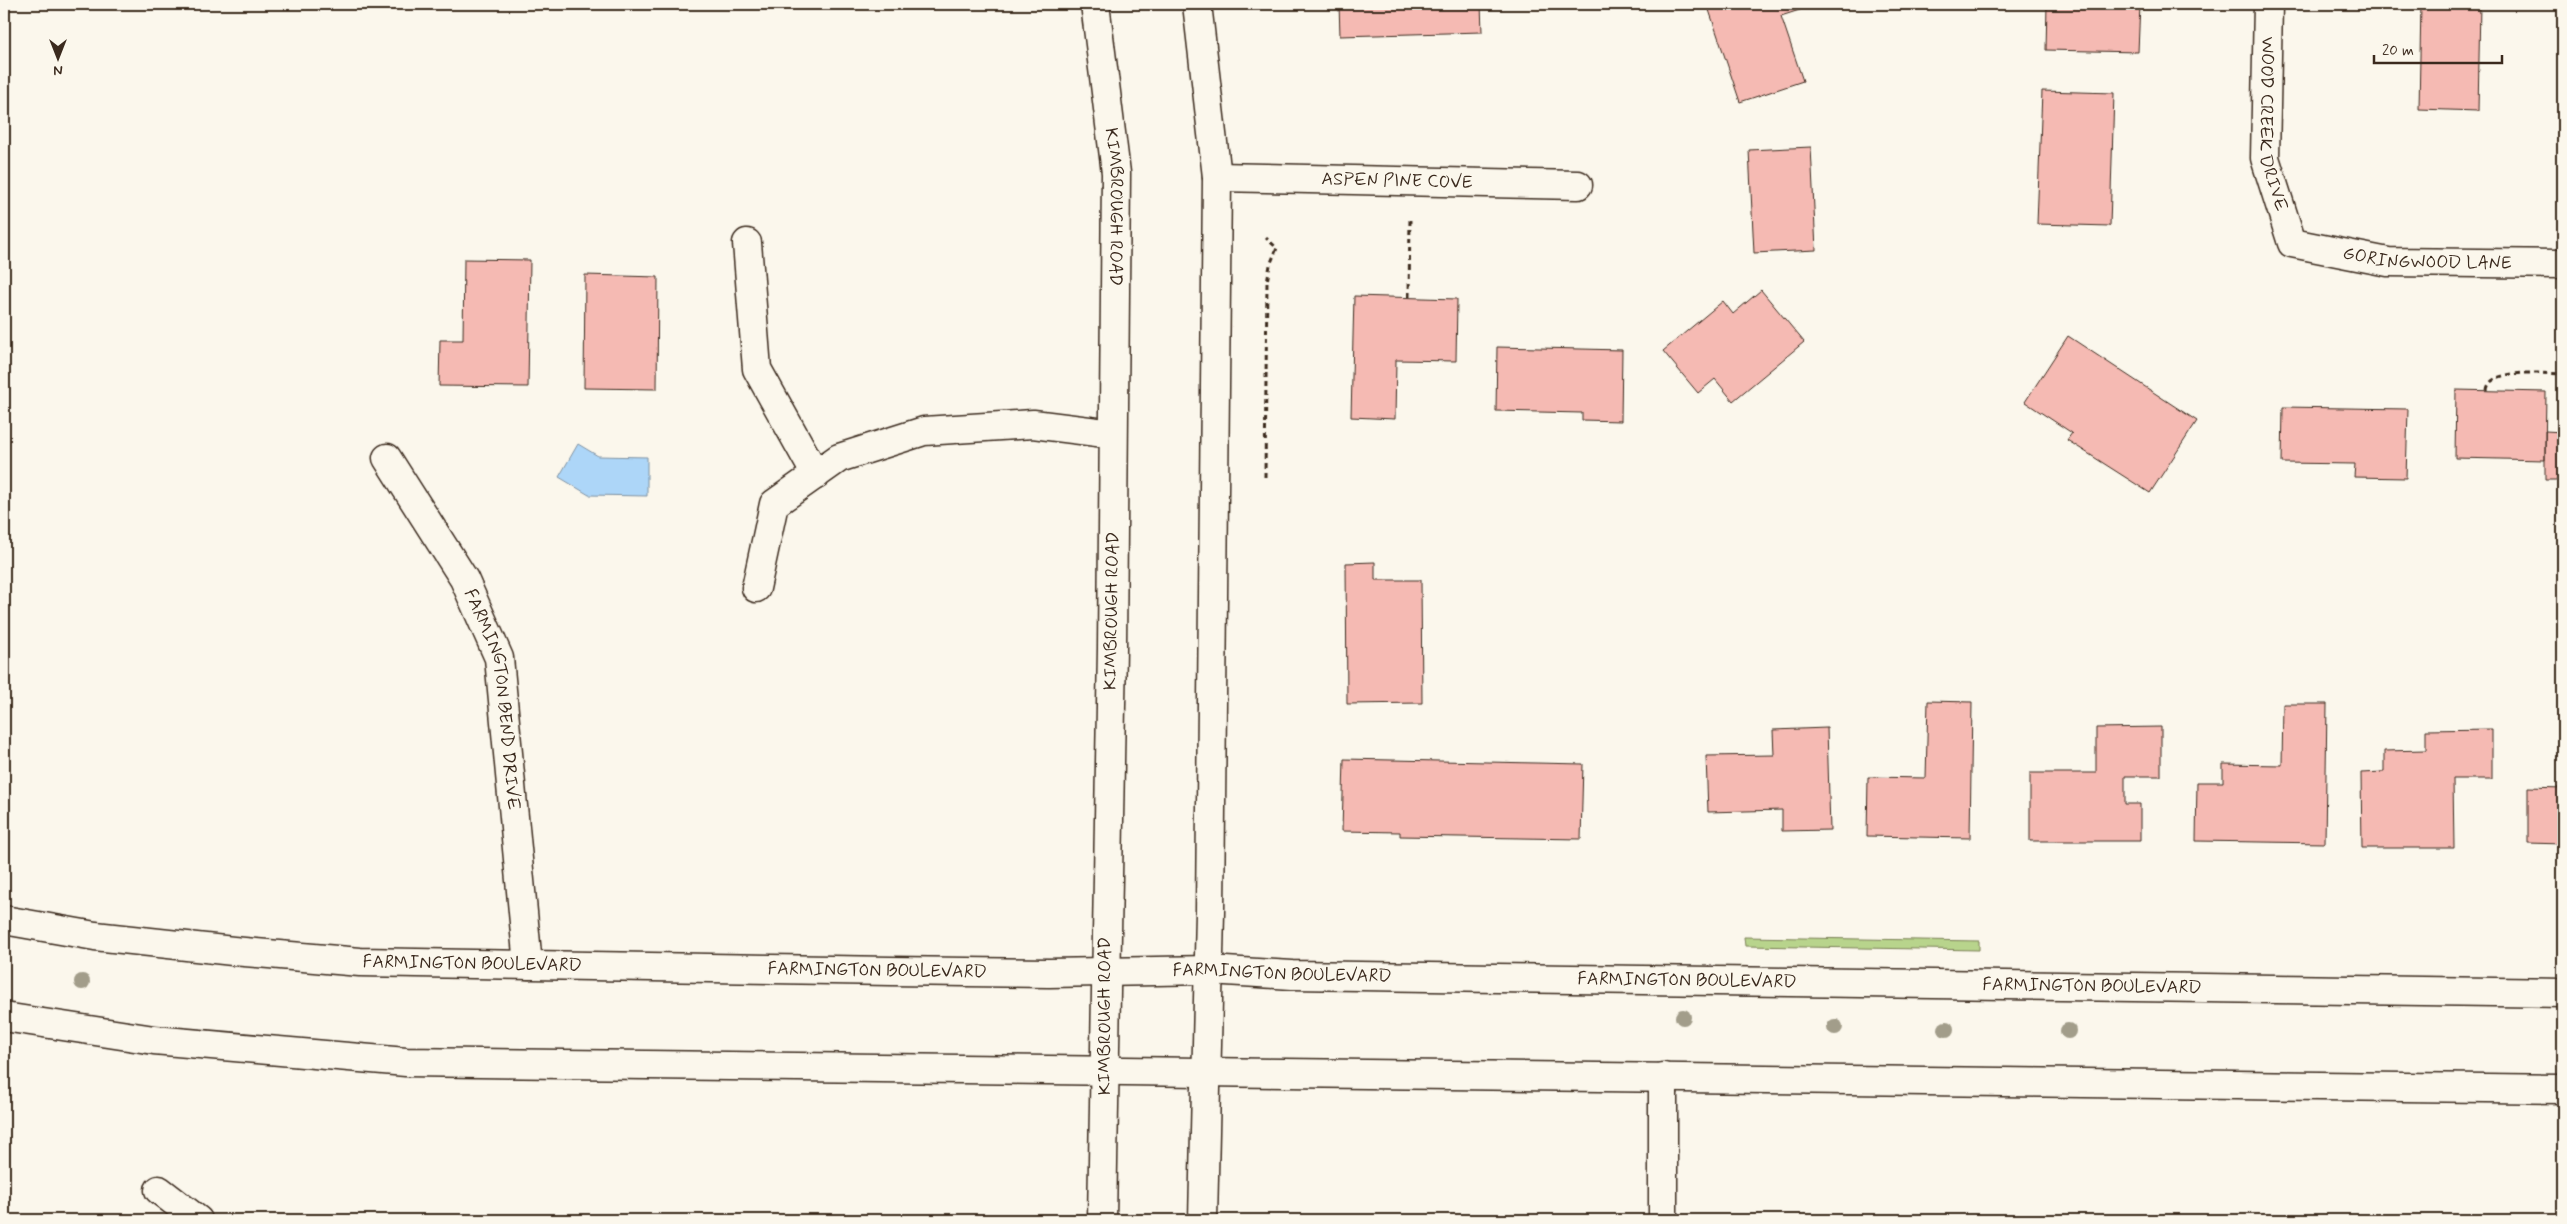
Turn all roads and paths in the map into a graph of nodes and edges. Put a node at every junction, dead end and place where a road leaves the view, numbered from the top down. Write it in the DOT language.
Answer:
graph roads {
  1 [pos="1095,4"];
  2 [pos="1197,4"];
  3 [pos="2268,4"];
  4 [pos="1217,178"];
  5 [pos="1578,185"];
  6 [pos="1410,214"];
  7 [pos="1266,238"];
  8 [pos="747,243"];
  9 [pos="2292,243"];
  10 [pos="2563,264"];
  11 [pos="1409,297"];
  12 [pos="2563,374"];
  13 [pos="2487,390"];
  14 [pos="1113,434"];
  15 [pos="387,458"];
  16 [pos="816,475"];
  17 [pos="1264,477"];
  18 [pos="756,588"];
  19 [pos="4,920"];
  20 [pos="528,965"];
  21 [pos="1208,970"];
  22 [pos="1105,972"];
  23 [pos="2563,993"];
  24 [pos="4,1017"];
  25 [pos="1105,1071"];
  26 [pos="1206,1071"];
  27 [pos="1663,1078"];
  28 [pos="2563,1089"];
  29 [pos="159,1190"];
  30 [pos="198,1220"];
  31 [pos="1102,1220"];
  32 [pos="1203,1220"];
  33 [pos="1663,1220"];
  1 -- 14 [label="main road, KIMBROUGH ROAD"];
  2 -- 4 [label="main road"];
  3 -- 9 [label="main road, WOOD CREEK DRIVE"];
  4 -- 5 [label="main road, ASPEN PINE COVE"];
  4 -- 21 [label="main road"];
  6 -- 11 [label="path"];
  7 -- 17 [label="path"];
  8 -- 16 [label="main road"];
  9 -- 10 [label="main road, GORINGWOOD LANE"];
  12 -- 13 [label="path"];
  14 -- 16 [label="main road"];
  14 -- 22 [label="main road, KIMBROUGH ROAD"];
  15 -- 20 [label="main road, FARMINGTON BEND DRIVE"];
  16 -- 18 [label="main road"];
  19 -- 20 [label="main road, FARMINGTON BOULEVARD"];
  20 -- 22 [label="main road, FARMINGTON BOULEVARD"];
  21 -- 22 [label="main road, FARMINGTON BOULEVARD"];
  21 -- 23 [label="main road, FARMINGTON BOULEVARD"];
  21 -- 26 [label="main road"];
  22 -- 25 [label="main road, KIMBROUGH ROAD"];
  24 -- 25 [label="main road"];
  25 -- 26 [label="main road"];
  25 -- 31 [label="main road, KIMBROUGH ROAD"];
  26 -- 27 [label="main road"];
  26 -- 32 [label="main road"];
  27 -- 28 [label="main road"];
  27 -- 33 [label="main road"];
  29 -- 30 [label="main road"];
}
